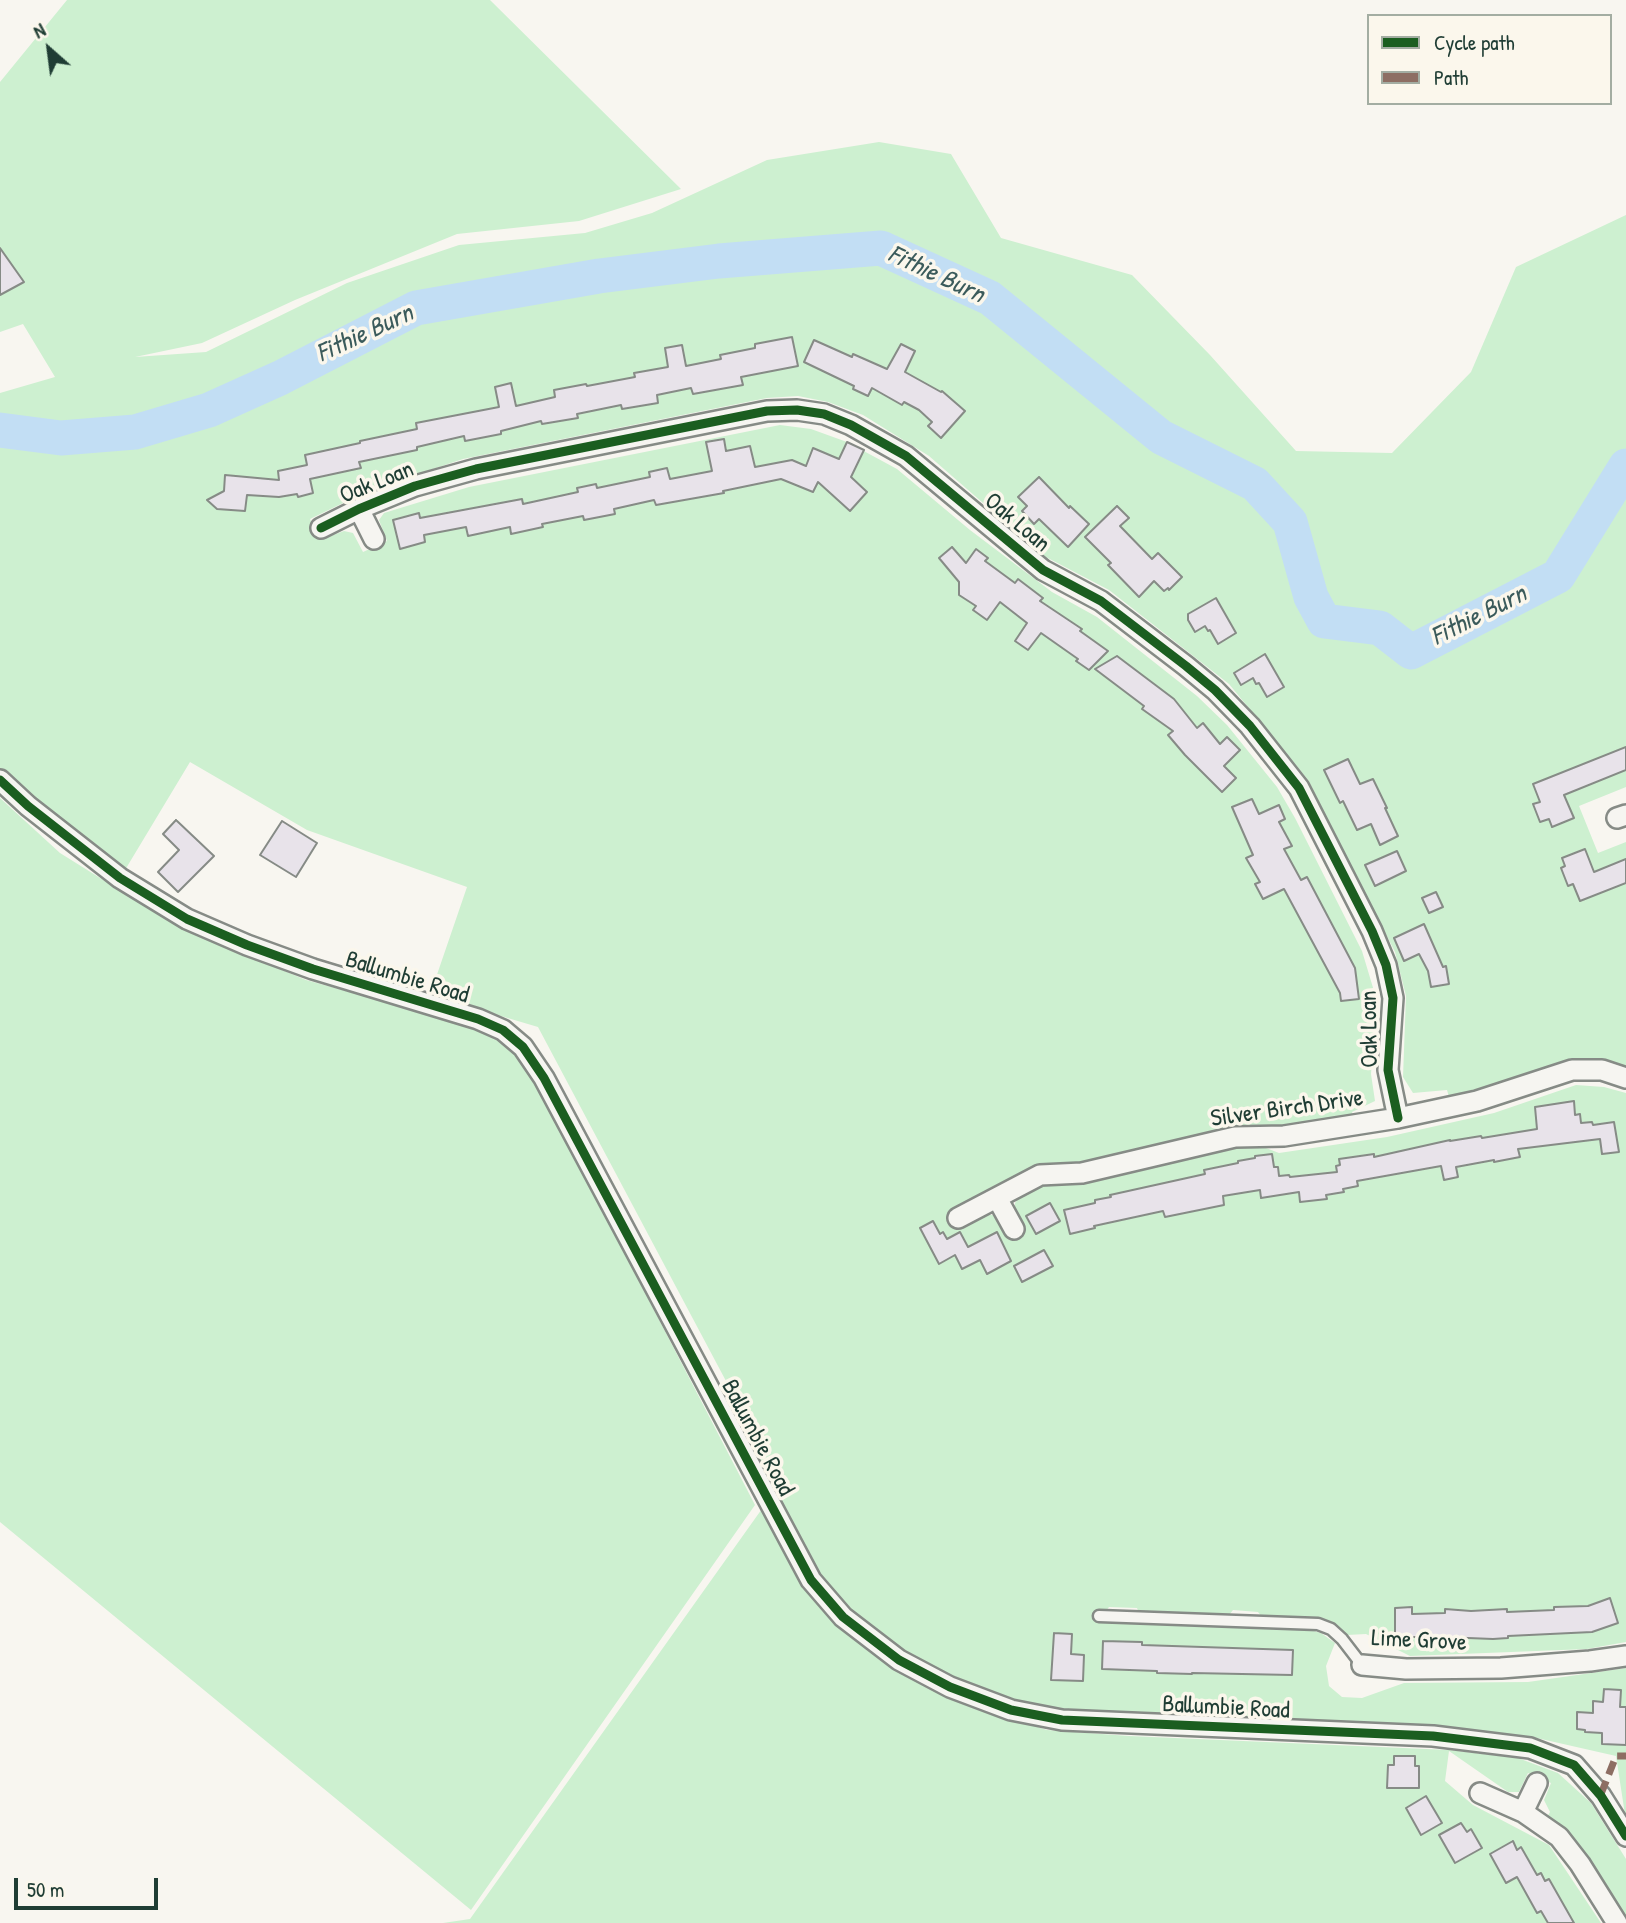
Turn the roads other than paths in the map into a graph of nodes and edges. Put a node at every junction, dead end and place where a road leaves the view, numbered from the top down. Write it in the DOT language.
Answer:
graph roads {
  1 [pos="359,509"];
  2 [pos="321,528"];
  3 [pos="374,540"];
  4 [pos="0,780"];
  5 [pos="1626,1078"];
  6 [pos="1398,1118"];
  7 [pos="997,1198"];
  8 [pos="958,1218"];
  9 [pos="1014,1230"];
  10 [pos="1099,1616"];
  11 [pos="1626,1656"];
  12 [pos="1362,1665"];
  13 [pos="1537,1783"];
  14 [pos="1480,1793"];
  15 [pos="1523,1812"];
  16 [pos="1626,1836"];
  17 [pos="1617,1923"];
  1 -- 2 [label="street, Oak Loan"];
  1 -- 3 [label="street, Oak Loan"];
  1 -- 6 [label="street, Oak Loan"];
  4 -- 16 [label="street, Ballumbie Road"];
  5 -- 6 [label="street, Silver Birch Drive"];
  6 -- 7 [label="street, Silver Birch Drive"];
  7 -- 8 [label="street, Silver Birch Drive"];
  7 -- 9 [label="street"];
  10 -- 12 [label="lane, Lime Grove"];
  11 -- 12 [label="street, Lime Grove"];
  13 -- 15 [label="street"];
  14 -- 15 [label="street"];
  15 -- 17 [label="street"];
}
